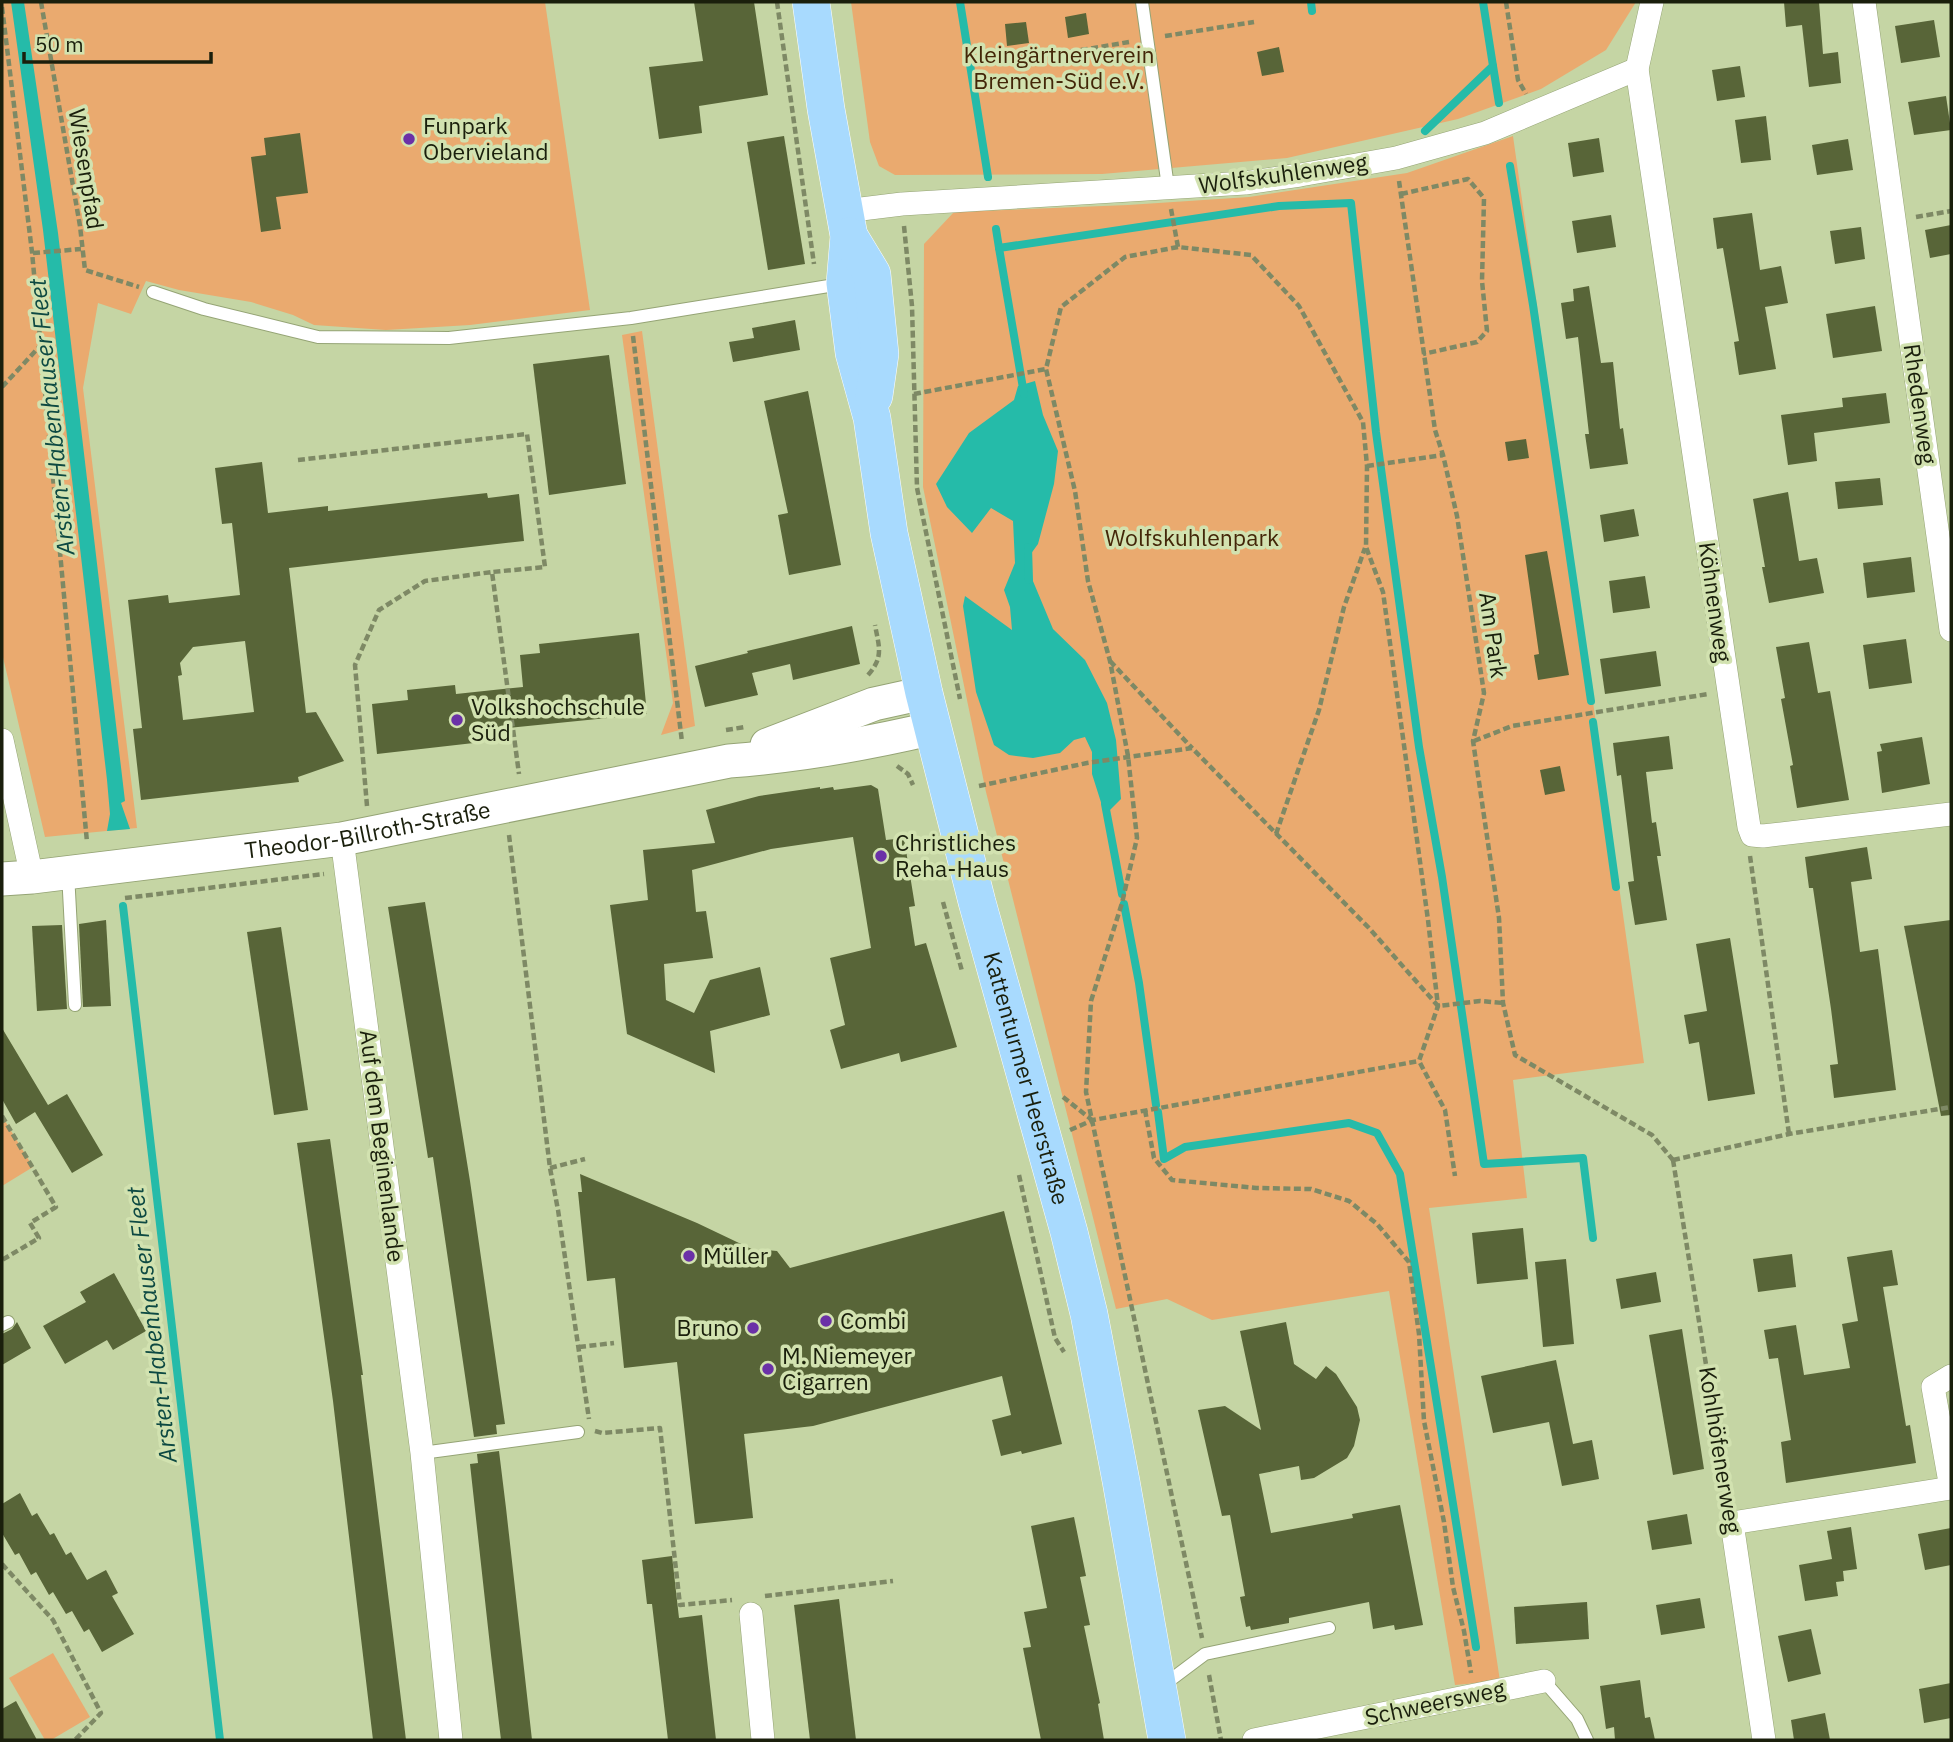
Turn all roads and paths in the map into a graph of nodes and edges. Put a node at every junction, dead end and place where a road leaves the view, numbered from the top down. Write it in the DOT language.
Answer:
graph roads {
  1 [pos="41,2"];
  2 [pos="811,2"];
  3 [pos="1142,2"];
  4 [pos="1506,2"];
  5 [pos="1651,2"];
  6 [pos="1864,2"];
  7 [pos="2,7"];
  8 [pos="1254,22"];
  9 [pos="1147,39"];
  10 [pos="998,64"];
  11 [pos="1637,69"];
  12 [pos="1537,112"];
  13 [pos="1396,158"];
  14 [pos="1401,194"];
  15 [pos="1169,196"];
  16 [pos="892,205"];
  17 [pos="1951,211"];
  18 [pos="1895,220"];
  19 [pos="847,224"];
  20 [pos="1178,247"];
  21 [pos="81,249"];
  22 [pos="33,253"];
  23 [pos="845,283"];
  24 [pos="153,292"];
  25 [pos="631,318"];
  26 [pos="41,344"];
  27 [pos="1423,354"];
  28 [pos="1046,369"];
  29 [pos="2,387"];
  30 [pos="914,394"];
  31 [pos="872,418"];
  32 [pos="1443,455"];
  33 [pos="299,460"];
  34 [pos="1367,466"];
  35 [pos="1366,547"];
  36 [pos="492,572"];
  37 [pos="1951,630"];
  38 [pos="878,645"];
  39 [pos="1110,661"];
  40 [pos="867,677"];
  41 [pos="1728,691"];
  42 [pos="924,693"];
  43 [pos="947,717"];
  44 [pos="754,725"];
  45 [pos="692,739"];
  46 [pos="2,740"];
  47 [pos="1473,741"];
  48 [pos="726,745"];
  49 [pos="1192,748"];
  50 [pos="1128,756"];
  51 [pos="976,776"];
  52 [pos="979,786"];
  53 [pos="506,792"];
  54 [pos="982,799"];
  55 [pos="380,804"];
  56 [pos="367,806"];
  57 [pos="356,808"];
  58 [pos="1951,814"];
  59 [pos="1276,834"];
  60 [pos="1752,835"];
  61 [pos="342,839"];
  62 [pos="100,842"];
  63 [pos="87,844"];
  64 [pos="73,859"];
  65 [pos="17,878"];
  66 [pos="1503,1003"];
  67 [pos="75,1005"];
  68 [pos="1438,1006"];
  69 [pos="1419,1061"];
  70 [pos="1061,1096"];
  71 [pos="1951,1107"];
  72 [pos="1145,1110"];
  73 [pos="2,1116"];
  74 [pos="1093,1120"];
  75 [pos="1789,1134"];
  76 [pos="1043,1140"];
  77 [pos="585,1160"];
  78 [pos="1673,1160"];
  79 [pos="550,1168"];
  80 [pos="1455,1176"];
  81 [pos="2,1260"];
  82 [pos="614,1343"];
  83 [pos="579,1347"];
  84 [pos="1951,1376"];
  85 [pos="578,1432"];
  86 [pos="422,1453"];
  87 [pos="1951,1488"];
  88 [pos="1732,1522"];
  89 [pos="2,1564"];
  90 [pos="893,1581"];
  91 [pos="750,1603"];
  92 [pos="1329,1628"];
  93 [pos="1205,1654"];
  94 [pos="1544,1681"];
  95 [pos="1159,1689"];
  96 [pos="1475,1695"];
  97 [pos="75,1740"];
  98 [pos="451,1740"];
  99 [pos="763,1740"];
  100 [pos="1167,1740"];
  101 [pos="1221,1740"];
  102 [pos="1254,1740"];
  103 [pos="1587,1740"];
  104 [pos="1764,1740"];
  1 -- 21 [label="path, Wiesenpfad"];
  2 -- 19 [label="main road, Kattenturmer Heerstraße"];
  3 -- 9 [label="lane"];
  4 -- 12 [label="path"];
  5 -- 11 [label="street"];
  6 -- 18 [label="street, Rhedenweg"];
  7 -- 22 [label="path"];
  8 -- 9 [label="path"];
  9 -- 10 [label="path"];
  9 -- 15 [label="lane"];
  11 -- 12 [label="street, Wolfskuhlenweg"];
  11 -- 41 [label="street, Köhnenweg"];
  12 -- 13 [label="street, Wolfskuhlenweg"];
  13 -- 14 [label="path, Am Park"];
  13 -- 15 [label="street, Wolfskuhlenweg"];
  14 -- 27 [label="path, Am Park"];
  14 -- 27 [label="path"];
  15 -- 16 [label="street, Wolfskuhlenweg"];
  15 -- 20 [label="path"];
  16 -- 19 [label="street, Wolfskuhlenweg"];
  16 -- 30 [label="path"];
  17 -- 18 [label="path"];
  18 -- 37 [label="street, Rhedenweg"];
  19 -- 23 [label="main road, Kattenturmer Heerstraße"];
  19 -- 31 [label="main road, Kattenturmer Heerstraße"];
  20 -- 28 [label="path"];
  20 -- 34 [label="path"];
  21 -- 22 [label="path"];
  21 -- 24 [label="path, Wiesenpfad"];
  22 -- 26 [label="path"];
  23 -- 25 [label="lane"];
  23 -- 31 [label="main road, Kattenturmer Heerstraße"];
  24 -- 25 [label="lane"];
  25 -- 45 [label="path"];
  26 -- 29 [label="path"];
  26 -- 63 [label="path"];
  27 -- 32 [label="path, Am Park"];
  28 -- 30 [label="path"];
  28 -- 39 [label="path"];
  30 -- 43 [label="path"];
  31 -- 42 [label="main road, Kattenturmer Heerstraße"];
  32 -- 34 [label="path"];
  32 -- 47 [label="path, Am Park"];
  33 -- 36 [label="path"];
  34 -- 35 [label="path"];
  35 -- 59 [label="path"];
  35 -- 68 [label="path"];
  36 -- 53 [label="path"];
  36 -- 56 [label="path"];
  38 -- 40 [label="path"];
  39 -- 49 [label="path"];
  39 -- 50 [label="path"];
  41 -- 47 [label="path"];
  41 -- 60 [label="street, Köhnenweg"];
  42 -- 43 [label="main road, Kattenturmer Heerstraße"];
  42 -- 48 [label="street, Theodor-Billroth-Straße"];
  43 -- 48 [label="street, Theodor-Billroth-Straße"];
  43 -- 76 [label="main road, Kattenturmer Heerstraße"];
  44 -- 48 [label="path"];
  46 -- 65 [label="street"];
  47 -- 66 [label="path, Am Park"];
  48 -- 53 [label="street, Theodor-Billroth-Straße"];
  49 -- 50 [label="path"];
  49 -- 59 [label="path"];
  50 -- 52 [label="path"];
  50 -- 74 [label="path"];
  51 -- 52 [label="path"];
  52 -- 54 [label="path"];
  53 -- 61 [label="street, Theodor-Billroth-Straße"];
  53 -- 79 [label="path"];
  55 -- 56 [label="path"];
  56 -- 57 [label="path"];
  58 -- 60 [label="street"];
  59 -- 68 [label="path"];
  60 -- 75 [label="path"];
  61 -- 64 [label="street, Theodor-Billroth-Straße"];
  61 -- 86 [label="street, Auf dem Beginenlande"];
  62 -- 63 [label="path"];
  63 -- 64 [label="path"];
  64 -- 65 [label="street, Theodor-Billroth-Straße"];
  64 -- 67 [label="lane"];
  66 -- 68 [label="path"];
  66 -- 78 [label="path, Am Park"];
  68 -- 69 [label="path"];
  69 -- 72 [label="path"];
  69 -- 80 [label="path"];
  70 -- 74 [label="path"];
  71 -- 75 [label="path"];
  72 -- 74 [label="path"];
  72 -- 96 [label="path"];
  73 -- 81 [label="path"];
  74 -- 76 [label="path"];
  74 -- 93 [label="path"];
  75 -- 78 [label="path"];
  76 -- 95 [label="main road, Kattenturmer Heerstraße"];
  77 -- 79 [label="path"];
  78 -- 88 [label="path, Kohlhöfenerweg"];
  79 -- 83 [label="path"];
  82 -- 83 [label="path"];
  83 -- 91 [label="path"];
  84 -- 87 [label="street"];
  85 -- 86 [label="lane"];
  86 -- 98 [label="street, Auf dem Beginenlande"];
  87 -- 88 [label="street"];
  88 -- 104 [label="street, Kohlhöfenerweg"];
  89 -- 97 [label="path"];
  90 -- 91 [label="path"];
  91 -- 99 [label="street"];
  92 -- 93 [label="lane"];
  93 -- 95 [label="lane"];
  93 -- 101 [label="path"];
  94 -- 96 [label="street, Schweersweg"];
  94 -- 103 [label="lane, Schweersweg"];
  95 -- 100 [label="main road, Kattenturmer Heerstraße"];
  96 -- 102 [label="street, Schweersweg"];
}
